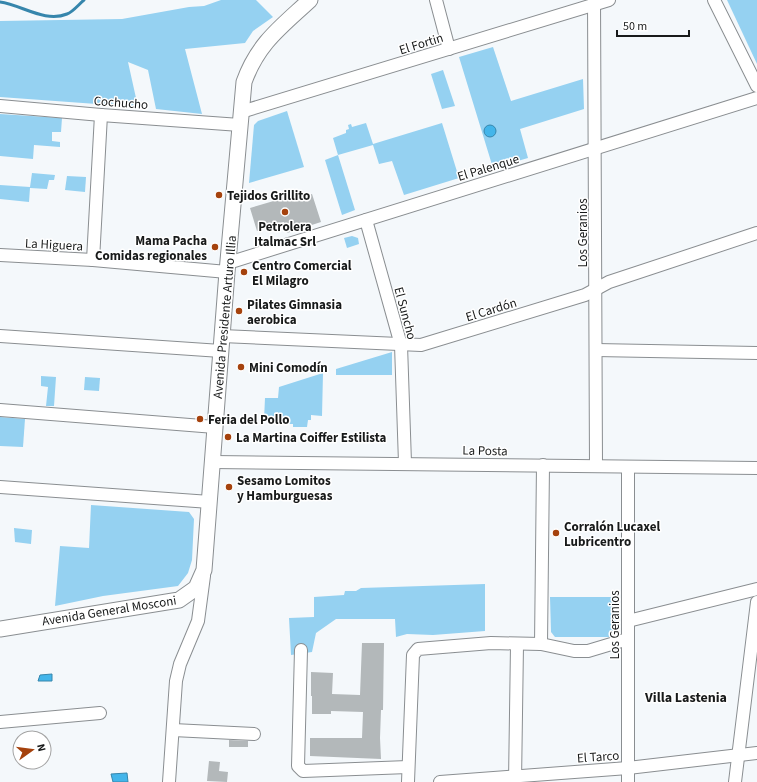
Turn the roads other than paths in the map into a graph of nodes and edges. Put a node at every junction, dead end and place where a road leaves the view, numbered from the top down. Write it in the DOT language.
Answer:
graph roads {
  1 [pos="310,0"];
  2 [pos="436,0"];
  3 [pos="609,0"];
  4 [pos="714,0"];
  5 [pos="594,2"];
  6 [pos="449,49"];
  7 [pos="757,86"];
  8 [pos="757,98"];
  9 [pos="0,106"];
  10 [pos="101,115"];
  11 [pos="241,118"];
  12 [pos="596,147"];
  13 [pos="366,220"];
  14 [pos="757,233"];
  15 [pos="0,255"];
  16 [pos="93,260"];
  17 [pos="227,268"];
  18 [pos="596,289"];
  19 [pos="0,336"];
  20 [pos="222,344"];
  21 [pos="402,345"];
  22 [pos="596,350"];
  23 [pos="757,353"];
  24 [pos="0,410"];
  25 [pos="215,427"];
  26 [pos="213,462"];
  27 [pos="405,463"];
  28 [pos="542,465"];
  29 [pos="596,466"];
  30 [pos="628,467"];
  31 [pos="757,468"];
  32 [pos="0,487"];
  33 [pos="210,502"];
  34 [pos="204,570"];
  35 [pos="757,589"];
  36 [pos="757,602"];
  37 [pos="628,621"];
  38 [pos="0,629"];
  39 [pos="628,639"];
  40 [pos="541,644"];
  41 [pos="517,645"];
  42 [pos="301,650"];
  43 [pos="100,714"];
  44 [pos="0,722"];
  45 [pos="172,730"];
  46 [pos="254,734"];
  47 [pos="757,753"];
  48 [pos="738,755"];
  49 [pos="408,767"];
  50 [pos="628,768"];
  51 [pos="515,779"];
  52 [pos="169,782"];
  53 [pos="408,782"];
  54 [pos="440,782"];
  55 [pos="628,782"];
  56 [pos="735,782"];
  1 -- 11 [label="main road, Avenida Presidente Arturo Illia"];
  2 -- 6 [label="street"];
  3 -- 5 [label="street, El Fortin"];
  4 -- 7 [label="street"];
  5 -- 6 [label="street, El Fortin"];
  5 -- 12 [label="street, Los Geranios"];
  6 -- 11 [label="street, El Fortin"];
  8 -- 12 [label="street, El Palenque"];
  9 -- 10 [label="street, Cochucho"];
  10 -- 11 [label="street, Cochucho"];
  10 -- 16 [label="street"];
  11 -- 17 [label="main road, Avenida Presidente Arturo Illia"];
  12 -- 13 [label="street, El Palenque"];
  12 -- 18 [label="street, Los Geranios"];
  13 -- 17 [label="street, El Palenque"];
  13 -- 21 [label="street, El Suncho"];
  14 -- 18 [label="street, El Cardón"];
  15 -- 16 [label="street, La Higuera"];
  16 -- 17 [label="street, La Higuera"];
  17 -- 20 [label="main road, Avenida Presidente Arturo Illia"];
  18 -- 21 [label="street, El Cardón"];
  18 -- 22 [label="street, Los Geranios"];
  19 -- 20 [label="street, El Cardón"];
  20 -- 21 [label="street, El Cardón"];
  20 -- 25 [label="main road, Avenida Presidente Arturo Illia"];
  21 -- 27 [label="street, El Suncho"];
  22 -- 23 [label="street"];
  22 -- 29 [label="street, Los Geranios"];
  24 -- 25 [label="street"];
  25 -- 26 [label="main road, Avenida Presidente Arturo Illia"];
  26 -- 27 [label="street, La Posta"];
  26 -- 33 [label="main road, Avenida Presidente Arturo Illia"];
  27 -- 28 [label="street, La Posta"];
  28 -- 29 [label="street, La Posta"];
  28 -- 40 [label="street"];
  29 -- 30 [label="street, La Posta"];
  30 -- 31 [label="street, La Posta"];
  30 -- 37 [label="street, Los Geranios"];
  32 -- 33 [label="street"];
  33 -- 34 [label="main road, Avenida Presidente Arturo Illia"];
  34 -- 38 [label="main road, Avenida General Mosconi"];
  34 -- 45 [label="street"];
  35 -- 37 [label="street"];
  36 -- 48 [label="street"];
  37 -- 39 [label="street, Los Geranios"];
  39 -- 40 [label="street"];
  39 -- 50 [label="street, Los Geranios"];
  40 -- 41 [label="street"];
  41 -- 49 [label="street"];
  41 -- 51 [label="street"];
  42 -- 49 [label="street"];
  43 -- 44 [label="street"];
  45 -- 46 [label="street"];
  45 -- 52 [label="street"];
  47 -- 48 [label="street, El Tarco"];
  48 -- 50 [label="street, El Tarco"];
  48 -- 56 [label="street"];
  49 -- 53 [label="street"];
  50 -- 51 [label="street, El Tarco"];
  50 -- 55 [label="street, Los Geranios"];
  51 -- 54 [label="street, El Tarco"];
}
